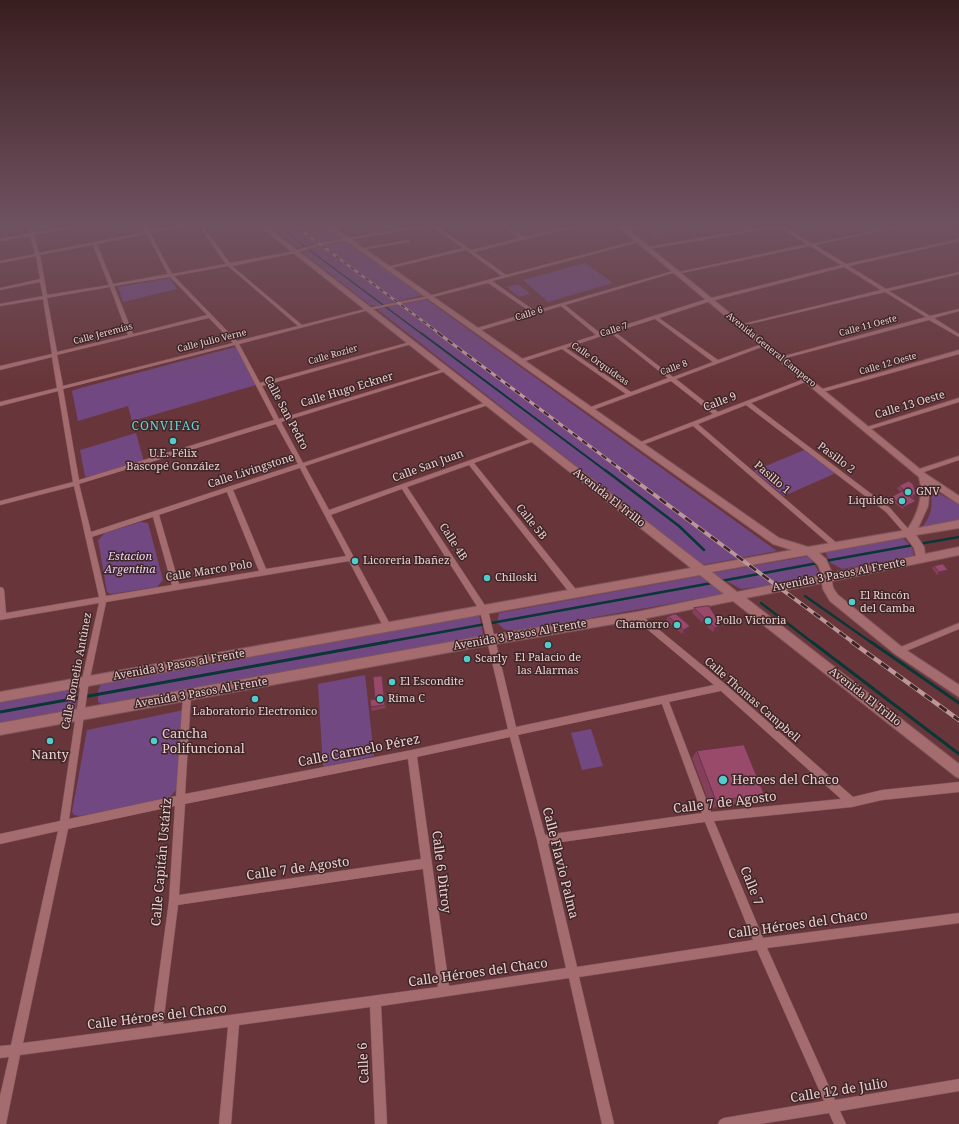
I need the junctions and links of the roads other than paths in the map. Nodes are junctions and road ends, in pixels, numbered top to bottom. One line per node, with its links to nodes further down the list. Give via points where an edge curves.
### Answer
1 (41, 276): 14 (street, Calle Romelio Antúnez)
2 (107, 276): 16 (street)
3 (163, 276): 16 (street)
4 (172, 276): 27 (street, Calle San Pedro)
5 (243, 276): 31 (street)
6 (328, 276): 24 (main road, Avenida El Trillo)
7 (401, 276): 20 (main road)
8 (504, 276): 15 (street, Calle Julio Verne)
9 (659, 276): 22 (street, Calle 6)
10 (680, 276): 21 (main road, Avenida General Campero)
11 (802, 276): 21 (street, Calle 7)
12 (861, 276): 18 (street)
13 (944, 276): 18 (street)
14 (42, 280): 17 (street); 19 (street, Calle Romelio Antúnez)
15 (489, 281): 20 (street, Calle Julio Verne); 26 (street)
16 (111, 286): 19 (street); 34 (street)
17 (0, 289)
18 (883, 290): 29 (street); 30 (street)
19 (45, 297): 23 (street); 42 (street, Calle Romelio Antúnez)
20 (429, 297): 24 (street, Calle Julio Verne); 32 (main road)
21 (709, 300): 28 (street, Calle 7); 30 (main road, Avenida General Campero)
22 (561, 304): 26 (street, Calle 6); 35 (street)
23 (0, 305)
24 (370, 309): 31 (street, Calle Julio Verne); 38 (main road, Avenida El Trillo)
25 (959, 310): 29 (street, Calle 11 Oeste)
26 (534, 312): 32 (street, Calle 6)
27 (210, 316): 34 (street, Calle Jeremías); 37 (street, Calle San Pedro)
28 (655, 317): 33 (street, Calle 7); 45 (street)
29 (930, 318): 36 (street); 43 (street, Calle 11 Oeste)
30 (741, 325): 39 (main road, Avenida General Campero)
31 (302, 326): 37 (street, Calle Julio Verne)
32 (476, 330): 44 (main road)
33 (611, 331): 35 (street, Calle 7); 48 (street)
34 (131, 335): 42 (street, Calle Jeremías)
35 (599, 335): 40 (street, Calle 7)
36 (959, 336)
37 (236, 343): 50 (street, Calle San Pedro); 51 (street, Calle Julio Verne)
38 (412, 343): 47 (main road, Avenida El Trillo); 50 (street, Calle Rozier)
39 (764, 345): 43 (main road, Avenida General Campero); 45 (street, Calle 8)
40 (562, 347): 44 (street, Calle 7); 53 (street, Calle Orquideas)
41 (959, 352): 52 (street, Calle 12 Oeste)
42 (55, 355): 46 (street, Calle Jeremías); 51 (street, Calle Romelio Antúnez)
43 (780, 358): 49 (main road, Avenida General Campero)
44 (520, 360): 58 (main road)
45 (717, 362): 48 (street, Calle 8)
46 (0, 368)
47 (446, 370): 55 (main road, Avenida El Trillo); 60 (street, Calle Hugo Eckner)
48 (671, 379): 53 (street, Calle 8); 59 (street)
49 (806, 380): 52 (main road, Avenida General Campero); 56 (street, Calle 9)
50 (260, 385): 60 (street, Calle San Pedro)
51 (61, 388): 57 (street, Calle Julio Verne); 69 (street, Calle Romelio Antúnez)
52 (821, 391): 62 (main road, Avenida General Campero)
53 (630, 394): 58 (street, Calle 8)
54 (959, 400): 62 (street, Calle 13 Oeste)
55 (489, 403): 63 (main road, Avenida El Trillo); 67 (street, Calle Livingstone)
56 (747, 403): 59 (street, Calle 9); 78 (street, Pasillo 2, via 888,510)
57 (0, 404)
58 (590, 409): 64 (main road)
59 (717, 414): 61 (street, Calle 9)
60 (279, 422): 67 (street, Calle San Pedro); 69 (street, Calle Hugo Eckner)
61 (694, 423): 64 (street, Calle 9); 79 (street, Pasillo 1)
62 (866, 429): 68 (main road, Avenida General Campero)
63 (535, 439): 66 (street, Calle San Juan); 82 (main road, Avenida El Trillo)
64 (640, 444): 81 (main road, via 776,541)
65 (959, 458): 68 (street)
66 (470, 462): 70 (street, Calle San Juan); 91 (street, Calle 5B)
67 (302, 465): 71 (street, Calle Livingstone); 74 (street, Calle San Pedro)
68 (921, 474): 72 (main road, Avenida General Campero); 78 (main road, via 926,484 924,508)
69 (76, 483): 73 (street, Calle Hugo Eckner); 77 (street, Calle Romelio Antúnez)
70 (403, 486): 74 (street, Calle San Juan); 94 (street, Calle 4B)
71 (229, 489): 75 (street, Calle Livingstone); 85 (street)
72 (959, 501)
73 (0, 503)
74 (328, 513): 83 (street, Calle San Pedro)
75 (156, 514): 77 (street, Calle Livingstone); 89 (street)
76 (959, 524): 78 (main road)
77 (88, 536): 93 (street, Calle Romelio Antúnez)
78 (914, 540): 79 (main road); 84 (main road)
79 (836, 547): 81 (main road)
80 (959, 552): 84 (main road, Avenida 3 Pasos Al Frente)
81 (813, 553): 86 (main road); 88 (main road)
82 (683, 556): 86 (main road, Avenida El Trillo); 87 (main road, via 684,563)
83 (351, 558): 85 (street, Calle Marco Polo); 98 (street, Calle San Pedro)
84 (921, 559): 88 (main road, Avenida 3 Pasos Al Frente)
85 (264, 573): 89 (street, Calle Marco Polo)
86 (704, 573): 87 (main road); 92 (main road, Avenida El Trillo)
87 (678, 574): 91 (main road)
88 (826, 574): 92 (main road, Avenida 3 Pasos Al Frente); 100 (main road, via 826,588 834,598)
89 (176, 587): 93 (street, Calle Marco Polo)
90 (0, 590): 96 (street)
91 (575, 594): 94 (main road)
92 (734, 596): 95 (main road, Avenida 3 Pasos Al Frente); 111 (main road, Avenida El Trillo)
93 (103, 600): 96 (street, Calle Marco Polo); 101 (street, Calle Romelio Antúnez)
94 (485, 613): 98 (main road); 99 (street, Calle Flavio Palma)
95 (637, 616): 99 (main road, Avenida 3 Pasos Al Frente); 102 (street, Calle Thomas Campbell)
96 (1, 617)
97 (959, 626): 100 (street)
98 (388, 628): 101 (main road, Avenida 3 Pasos al Frente)
99 (491, 635): 104 (main road, Avenida 3 Pasos Al Frente); 109 (street, Calle Flavio Palma)
100 (899, 651): 103 (main road)
101 (85, 685): 105 (main road, Avenida 3 Pasos al Frente); 107 (street, Calle Romelio Antúnez)
102 (722, 687): 106 (street, Calle Carmelo Pérez); 114 (street, Calle Thomas Campbell)
103 (959, 692)
104 (187, 695): 107 (main road, Avenida 3 Pasos Al Frente); 113 (street, Calle Capitán Ustáriz)
105 (0, 697)
106 (664, 699): 109 (street, Calle Carmelo Pérez); 115 (street, Calle 7)
107 (81, 710): 108 (main road); 116 (street, Calle Romelio Antúnez)
108 (0, 729)
109 (513, 732): 110 (street, Calle Carmelo Pérez); 118 (street, Calle Flavio Palma)
110 (412, 754): 113 (street, Calle Carmelo Pérez); 119 (street, Calle 6 Ditroy)
111 (959, 772)
112 (959, 787): 114 (street, Calle 7 de Agosto, via 882,795)
113 (180, 800): 116 (street, Calle Carmelo Pérez); 120 (street, Calle Capitán Ustáriz)
114 (852, 802): 115 (street, Calle 7 de Agosto)
115 (708, 817): 118 (street, Calle 7 de Agosto); 122 (street, Calle 7)
116 (64, 824): 117 (street, Calle Carmelo Pérez); 128 (street, Calle Romelio Antúnez)
117 (0, 839)
118 (542, 840): 123 (street, Calle Flavio Palma)
119 (427, 863): 120 (street, Calle 7 de Agosto); 124 (street, Calle 6 Ditroy)
120 (174, 901): 127 (street, Calle Capitán Ustáriz)
121 (959, 918): 122 (street, Calle Héroes del Chaco)
122 (760, 944): 123 (street, Calle Héroes del Chaco); 131 (street, Calle 7)
123 (573, 974): 124 (street, Calle Héroes del Chaco); 135 (street, Calle Flavio Palma)
124 (444, 992): 125 (street, Calle Héroes del Chaco)
125 (376, 1001): 126 (street, Calle Héroes del Chaco); 134 (street, Calle 6)
126 (234, 1021): 127 (street, Calle Héroes del Chaco); 133 (street)
127 (157, 1031): 128 (street, Calle Héroes del Chaco)
128 (17, 1049): 129 (street, Calle Héroes del Chaco); 132 (street, Calle Romelio Antúnez)
129 (0, 1052)
130 (959, 1085): 131 (street, Calle 12 de Julio)
131 (833, 1107): 136 (street, Calle 12 de Julio); 137 (street, Calle 7)
132 (0, 1124)
133 (225, 1124)
134 (381, 1124)
135 (608, 1124)
136 (724, 1124)
137 (840, 1124)

